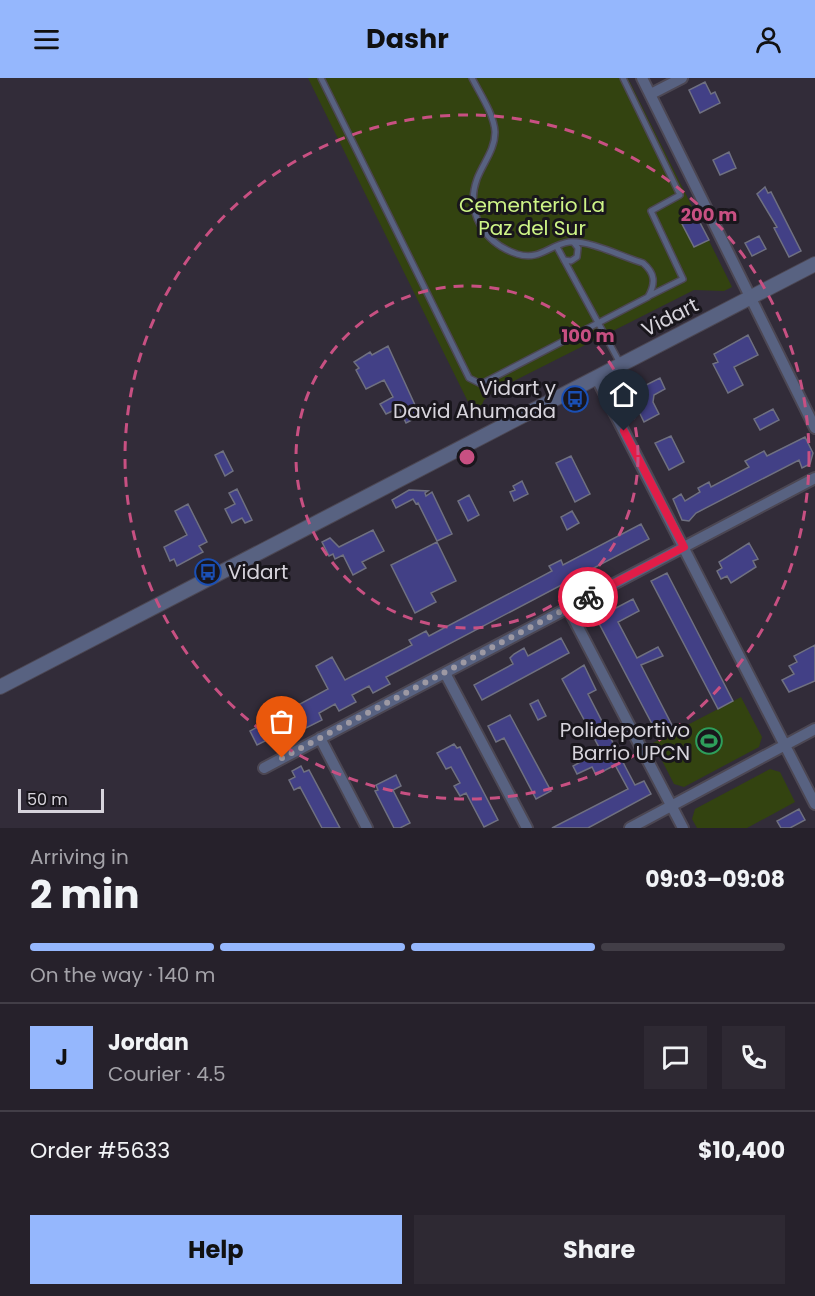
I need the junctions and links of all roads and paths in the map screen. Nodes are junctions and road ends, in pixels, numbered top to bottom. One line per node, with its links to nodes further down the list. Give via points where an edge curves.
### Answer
1 (321, 78): 13 (lane, via 473,382 481,384)
2 (472, 78): 8 (lane, via 495,130 492,150 473,194 475,217 499,245 519,254 540,254)
3 (623, 78): 11 (lane, via 680,195 651,211 683,279)
4 (642, 78): 6 (street)
5 (682, 78): 6 (street)
6 (651, 94): 12 (street)
7 (574, 243): 8 (lane); 9 (lane, via 577,257); 11 (lane, via 643,263 653,276)
8 (557, 247): 9 (lane)
9 (564, 260): 13 (lane)
10 (815, 264): 12 (street, Vidart)
11 (648, 297): 13 (lane)
12 (750, 298): 14 (street, Vidart); 16 (street)
13 (599, 323): 14 (lane)
14 (621, 364): 15 (street, Vidart)
15 (596, 377): 18 (street); 21 (street, Vidart)
16 (815, 428)
17 (815, 478): 18 (street)
18 (684, 547): 19 (street); 24 (street)
19 (568, 608): 20 (street); 27 (street)
20 (445, 673): 23 (street); 29 (street)
21 (0, 687)
22 (815, 729): 24 (street)
23 (320, 738): 25 (street); 28 (street)
24 (785, 745): 26 (street); 27 (street)
25 (264, 768)
26 (815, 804)
27 (672, 806): 30 (street); 31 (street)
28 (367, 828)
29 (527, 828)
30 (630, 828)
31 (683, 828)

